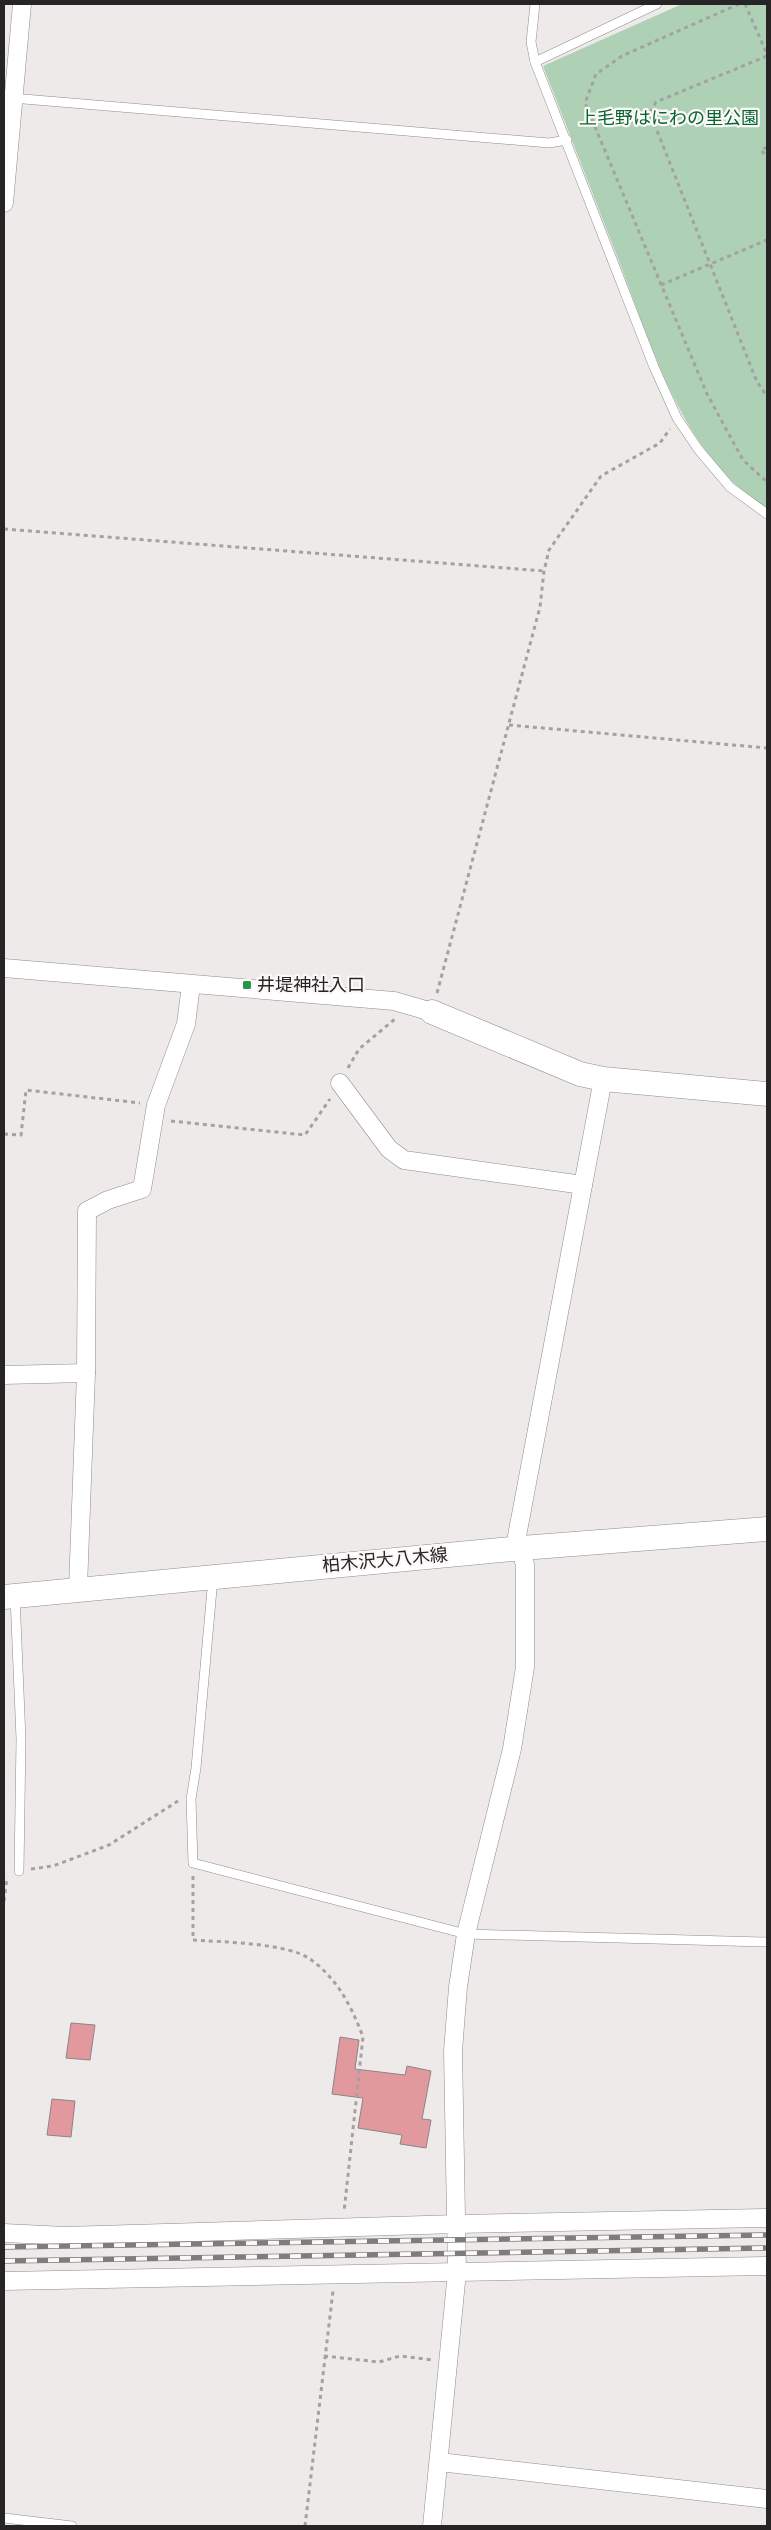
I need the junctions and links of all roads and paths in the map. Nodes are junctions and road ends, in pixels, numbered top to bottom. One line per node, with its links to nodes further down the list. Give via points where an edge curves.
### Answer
1 (22, 4): 8 (street)
2 (535, 4): 7 (lane, via 531,42)
3 (657, 4): 7 (lane)
4 (739, 4): 15 (path, via 622,56 596,74 585,102)
5 (745, 4): 6 (path)
6 (767, 55): 14 (path, via 656,102 650,113)
7 (535, 62): 9 (lane)
8 (12, 98): 9 (lane, via 549,143); 12 (street)
9 (567, 140): 17 (lane, via 654,367)
10 (767, 147): 11 (path, via 761,150)
11 (767, 157)
12 (4, 203)
13 (767, 240): 14 (path)
14 (710, 264): 15 (path); 16 (path, via 757,382)
15 (661, 285): 18 (path, via 706,394 743,460)
16 (767, 396)
17 (678, 418): 19 (lane, via 707,462 730,487); 21 (path, via 660,443 601,476 549,550)
18 (767, 482)
19 (767, 514)
20 (4, 529): 21 (path)
21 (544, 571): 22 (path, via 540,608)
22 (509, 725): 23 (path); 26 (path)
23 (767, 748)
24 (4, 968): 25 (street)
25 (192, 985): 26 (street, via 394,1001); 30 (street, via 186,1024)
26 (421, 1009): 27 (main road, via 560,1066); 28 (path, via 358,1049)
27 (603, 1079): 29 (main road); 32 (street)
28 (340, 1083): 30 (path, via 305,1135); 32 (street, via 389,1149 404,1160)
29 (767, 1094)
30 (154, 1112): 31 (path, via 26,1090 21,1135); 33 (street, via 142,1189 87,1211)
31 (4, 1134)
32 (583, 1185): 36 (street, via 522,1500 517,1536)
33 (86, 1374): 34 (street); 38 (street)
34 (4, 1375)
35 (767, 1529): 36 (main road, 柏木沢大八木線)
36 (522, 1548): 37 (main road, 柏木沢大八木線); 44 (street, via 525,1565 525,1667 512,1750)
37 (213, 1575): 38 (main road, 柏木沢大八木線); 40 (lane)
38 (78, 1588): 39 (main road, 柏木沢大八木線)
39 (9, 1596): 42 (lane, via 21,1738)
40 (191, 1800): 41 (lane); 42 (path, via 177,1801 109,1845 53,1866)
41 (193, 1863): 44 (lane); 48 (path, via 193,1940 280,1948 309,1958 339,1988 354,2012 363,2037)
42 (19, 1871): 43 (path, via 8,1871)
43 (4, 1901)
44 (466, 1934): 45 (lane); 47 (street, via 452,2051)
45 (767, 1942)
46 (767, 2218): 47 (street)
47 (457, 2224): 48 (street); 51 (street)
48 (342, 2229): 49 (street, via 65,2236)
49 (4, 2234)
50 (767, 2266): 51 (street)
51 (457, 2272): 52 (street); 55 (street)
52 (335, 2273): 53 (street); 54 (path)
53 (4, 2281)
54 (324, 2356): 55 (path, via 379,2362 400,2356); 60 (path)
55 (449, 2362): 56 (street)
56 (439, 2462): 57 (street); 61 (street)
57 (767, 2499)
58 (4, 2518): 59 (lane)
59 (72, 2526)
60 (305, 2526)
61 (432, 2526)

